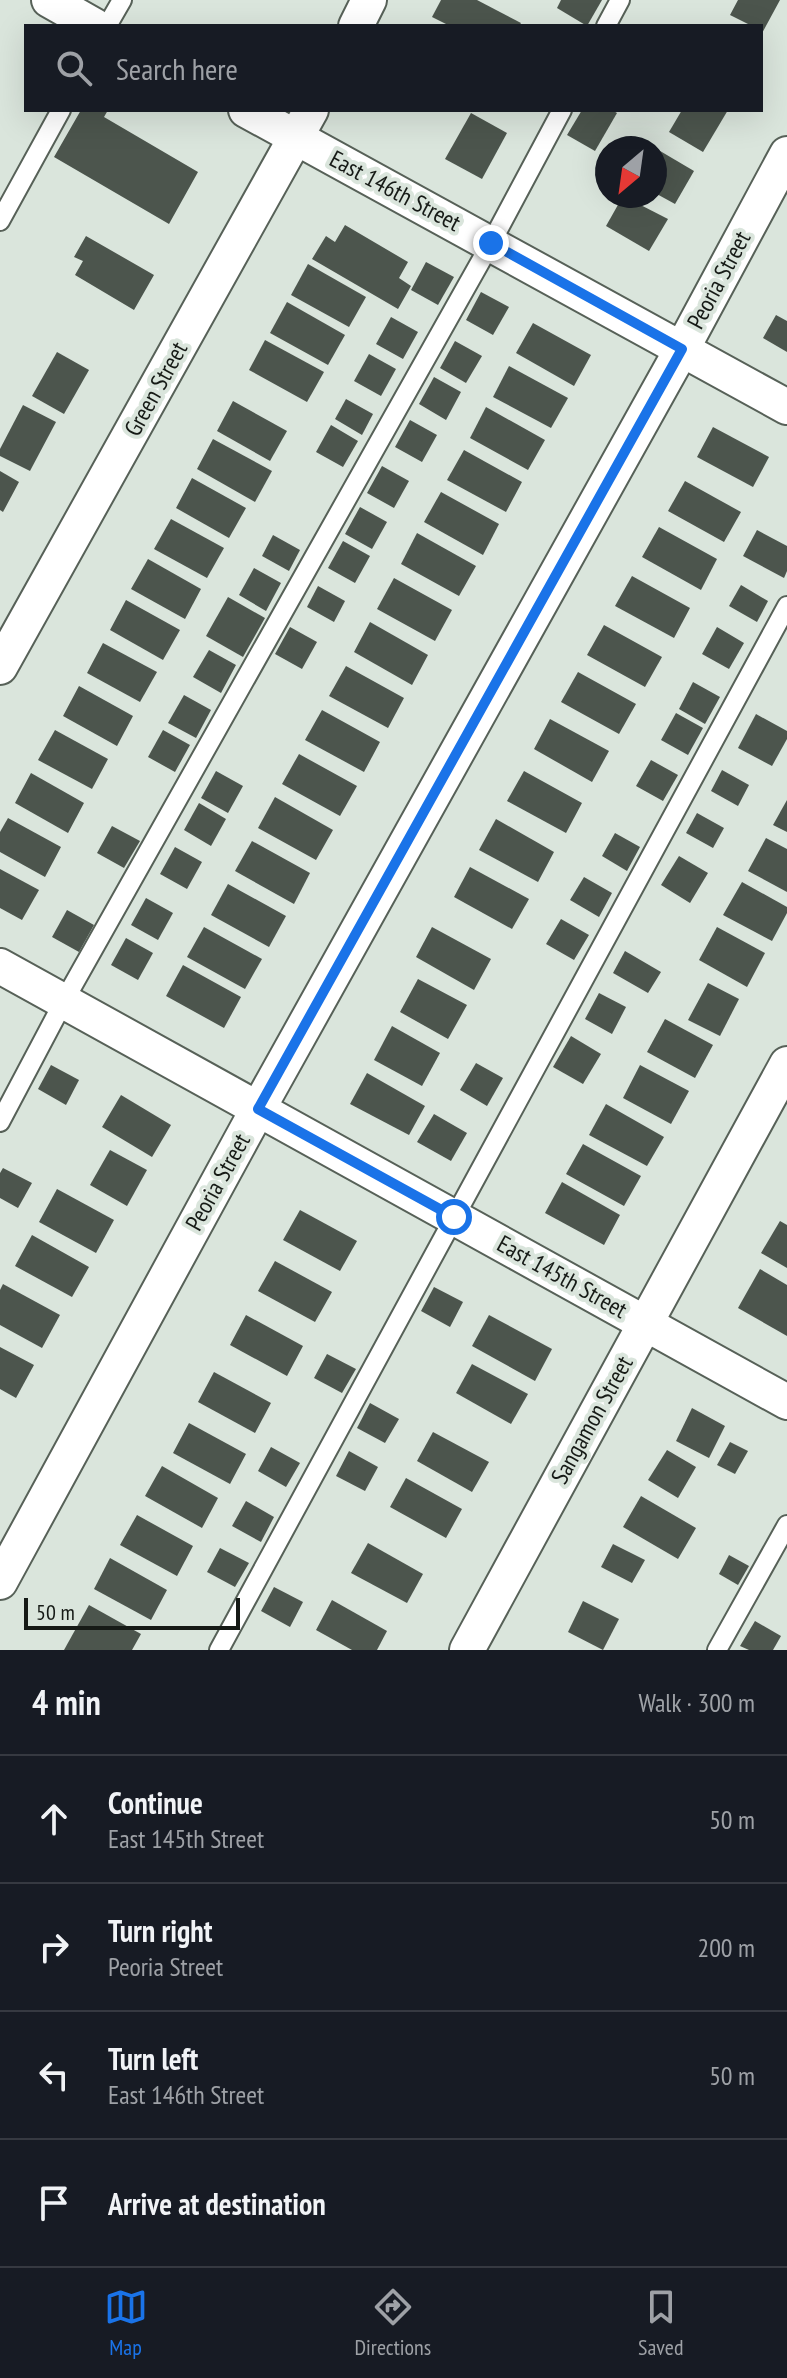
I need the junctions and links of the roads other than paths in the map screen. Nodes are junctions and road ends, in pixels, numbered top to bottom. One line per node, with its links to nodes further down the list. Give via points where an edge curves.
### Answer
1 (49, 0): 5 (street)
2 (122, 0): 6 (lane)
3 (369, 0): 7 (street)
4 (620, 0): 8 (lane)
5 (91, 24)
6 (108, 24)
7 (357, 24)
8 (607, 24)
9 (60, 112): 14 (lane)
10 (254, 112): 12 (street, East 146th Street)
11 (561, 112): 15 (lane)
12 (303, 124): 15 (street, East 146th Street); 19 (street, Green Street)
13 (787, 154): 16 (street, Peoria Street)
14 (0, 221)
15 (491, 243): 16 (street, East 146th Street); 21 (lane)
16 (682, 349): 17 (street, East 146th Street); 23 (street, Peoria Street)
17 (787, 407)
18 (787, 606): 25 (lane)
19 (0, 667)
20 (0, 966): 21 (street, East 145th Street)
21 (64, 1001): 23 (street, East 145th Street); 24 (lane)
22 (787, 1064): 26 (street, Sangamon Street)
23 (258, 1109): 25 (street, East 145th Street); 29 (street, Peoria Street)
24 (0, 1122)
25 (454, 1217): 26 (street, East 145th Street); 30 (lane)
26 (644, 1323): 27 (street, East 145th Street); 31 (street, Sangamon Street)
27 (787, 1402)
28 (787, 1525): 32 (lane)
29 (0, 1582)
30 (219, 1650)
31 (467, 1650)
32 (717, 1650)

